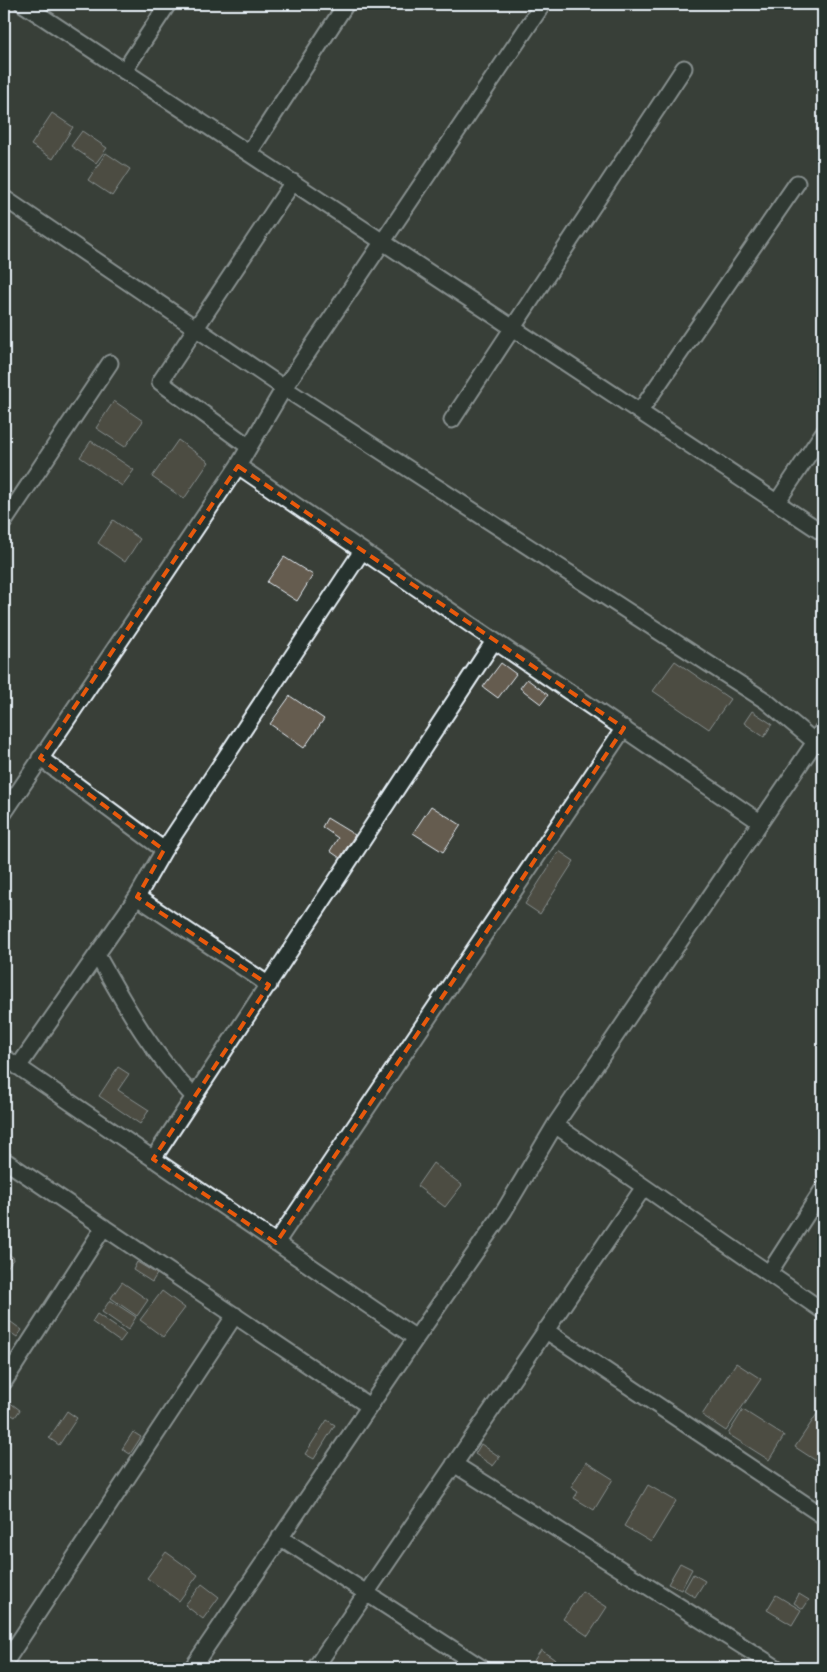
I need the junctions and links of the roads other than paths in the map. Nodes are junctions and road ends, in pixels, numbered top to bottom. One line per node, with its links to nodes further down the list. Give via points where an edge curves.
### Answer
1 (23, 4): 6 (street)
2 (168, 4): 6 (street)
3 (346, 4): 7 (street)
4 (543, 4): 11 (street)
5 (684, 68): 12 (street)
6 (124, 71): 7 (street)
7 (249, 153): 8 (street)
8 (293, 182): 11 (street); 13 (street)
9 (797, 184): 16 (street)
10 (4, 198): 13 (street)
11 (383, 242): 12 (street); 15 (street)
12 (513, 327): 16 (street); 17 (street)
13 (195, 328): 15 (street); 19 (street, via 160,382)
14 (110, 363): 22 (street)
15 (284, 388): 19 (street); 27 (street)
16 (640, 411): 21 (street)
17 (452, 420)
18 (823, 433): 21 (street)
19 (248, 446): 20 (street)
20 (238, 466): 24 (street); 28 (street)
21 (777, 502): 23 (street)
22 (4, 522)
23 (823, 533)
24 (362, 551): 25 (street); 31 (street)
25 (494, 641): 26 (street); 34 (street)
26 (624, 728): 30 (street); 44 (street)
27 (821, 739): 30 (street)
28 (40, 758): 29 (street); 31 (street)
29 (4, 812)
30 (760, 822): 38 (street)
31 (164, 850): 32 (street)
32 (137, 897): 33 (street); 34 (street)
33 (97, 955): 36 (street); 37 (street, via 142,1035)
34 (269, 985): 37 (street)
35 (4, 1058): 36 (street)
36 (18, 1067): 39 (street)
37 (194, 1096): 39 (street)
38 (555, 1125): 41 (street); 49 (street, via 504,1211)
39 (153, 1159): 44 (street)
40 (4, 1160): 43 (street)
41 (644, 1187): 45 (street); 48 (street)
42 (823, 1189): 45 (street)
43 (104, 1227): 47 (street); 50 (street)
44 (276, 1243): 49 (street)
45 (769, 1273): 46 (street)
46 (823, 1311)
47 (234, 1315): 51 (street); 56 (street)
48 (545, 1330): 52 (street); 53 (street)
49 (416, 1338): 51 (street)
50 (4, 1382)
51 (369, 1406): 54 (street)
52 (454, 1464): 55 (street); 60 (street)
53 (823, 1516)
54 (280, 1537): 55 (street); 57 (street)
55 (366, 1592): 58 (street); 59 (street)
56 (4, 1664)
57 (192, 1668)
58 (315, 1668)
59 (482, 1668)
60 (777, 1668)

